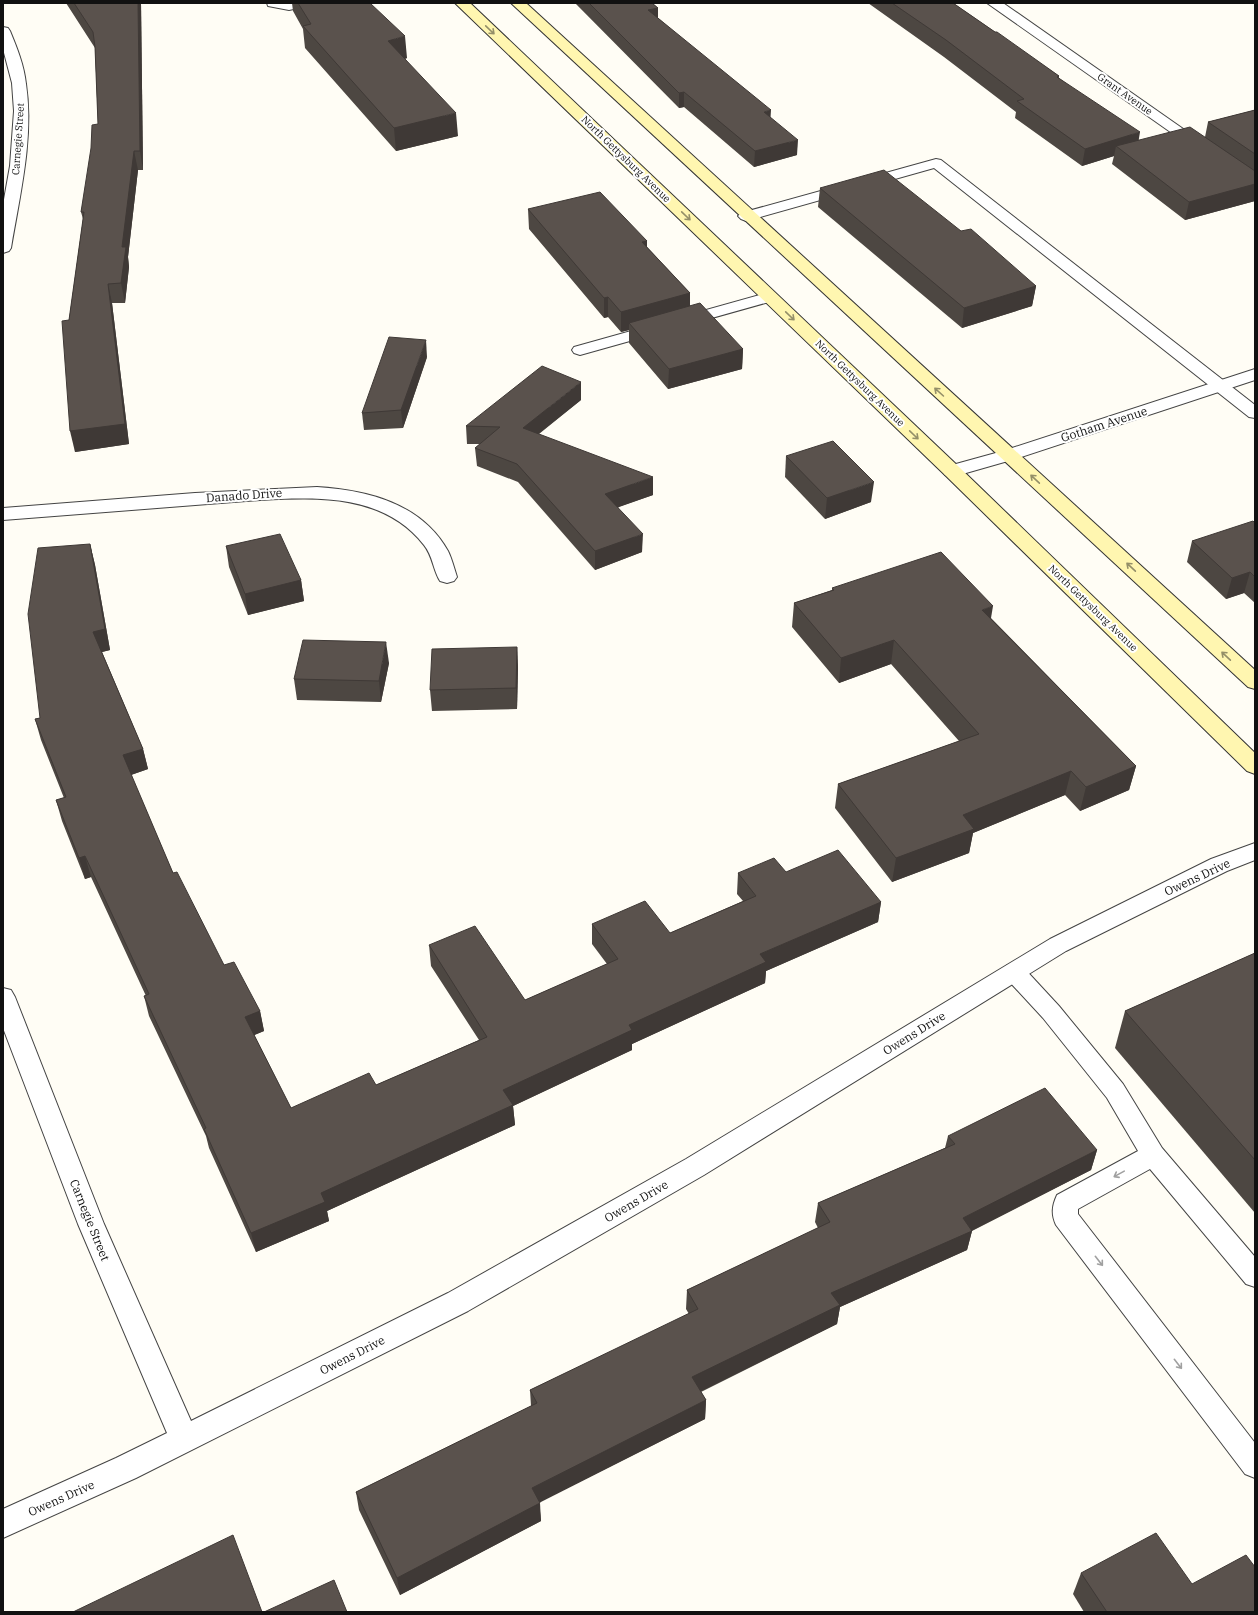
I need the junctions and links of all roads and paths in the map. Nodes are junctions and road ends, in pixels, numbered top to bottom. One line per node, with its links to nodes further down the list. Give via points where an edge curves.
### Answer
1 (273, 3): 2 (lane, via 289,6)
2 (303, 3)
3 (462, 3): 10 (main road, North Gettysburg Avenue, one-way to 10)
4 (518, 3): 8 (main road)
5 (994, 3): 7 (street, Grant Avenue)
6 (3, 32): 9 (street, Carnegie Street, via 18,74 21,109 18,163)
7 (1209, 152)
8 (746, 216): 13 (lane, via 936,163); 15 (main road, one-way to 8)
9 (3, 248)
10 (770, 297): 11 (lane); 16 (main road, North Gettysburg Avenue, one-way to 16)
11 (580, 350)
12 (1255, 374): 13 (street, Gotham Avenue)
13 (1220, 385): 14 (lane); 15 (street, Gotham Avenue)
14 (1255, 412)
15 (1009, 455): 16 (street, Gotham Avenue); 19 (main road, one-way to 15)
16 (952, 471): 20 (main road, North Gettysburg Avenue)
17 (3, 514): 18 (street, Danado Drive, via 289,492 332,495 373,501 399,513 422,529 438,550)
18 (447, 577)
19 (1255, 682)
20 (1255, 766)
21 (1255, 851): 22 (street, Owens Drive, via 1219,866 1065,942)
22 (1014, 972): 24 (lane, via 1051,1012 1115,1091); 26 (street, Owens Drive, via 695,1167 464,1298)
23 (3, 997): 26 (street, Carnegie Street, via 91,1224)
24 (1153, 1155): 25 (lane); 27 (lane, one-way to 27, via 1066,1203 1065,1217)
25 (1255, 1276)
26 (184, 1439): 28 (street, Owens Drive)
27 (1255, 1465)
28 (3, 1524)

